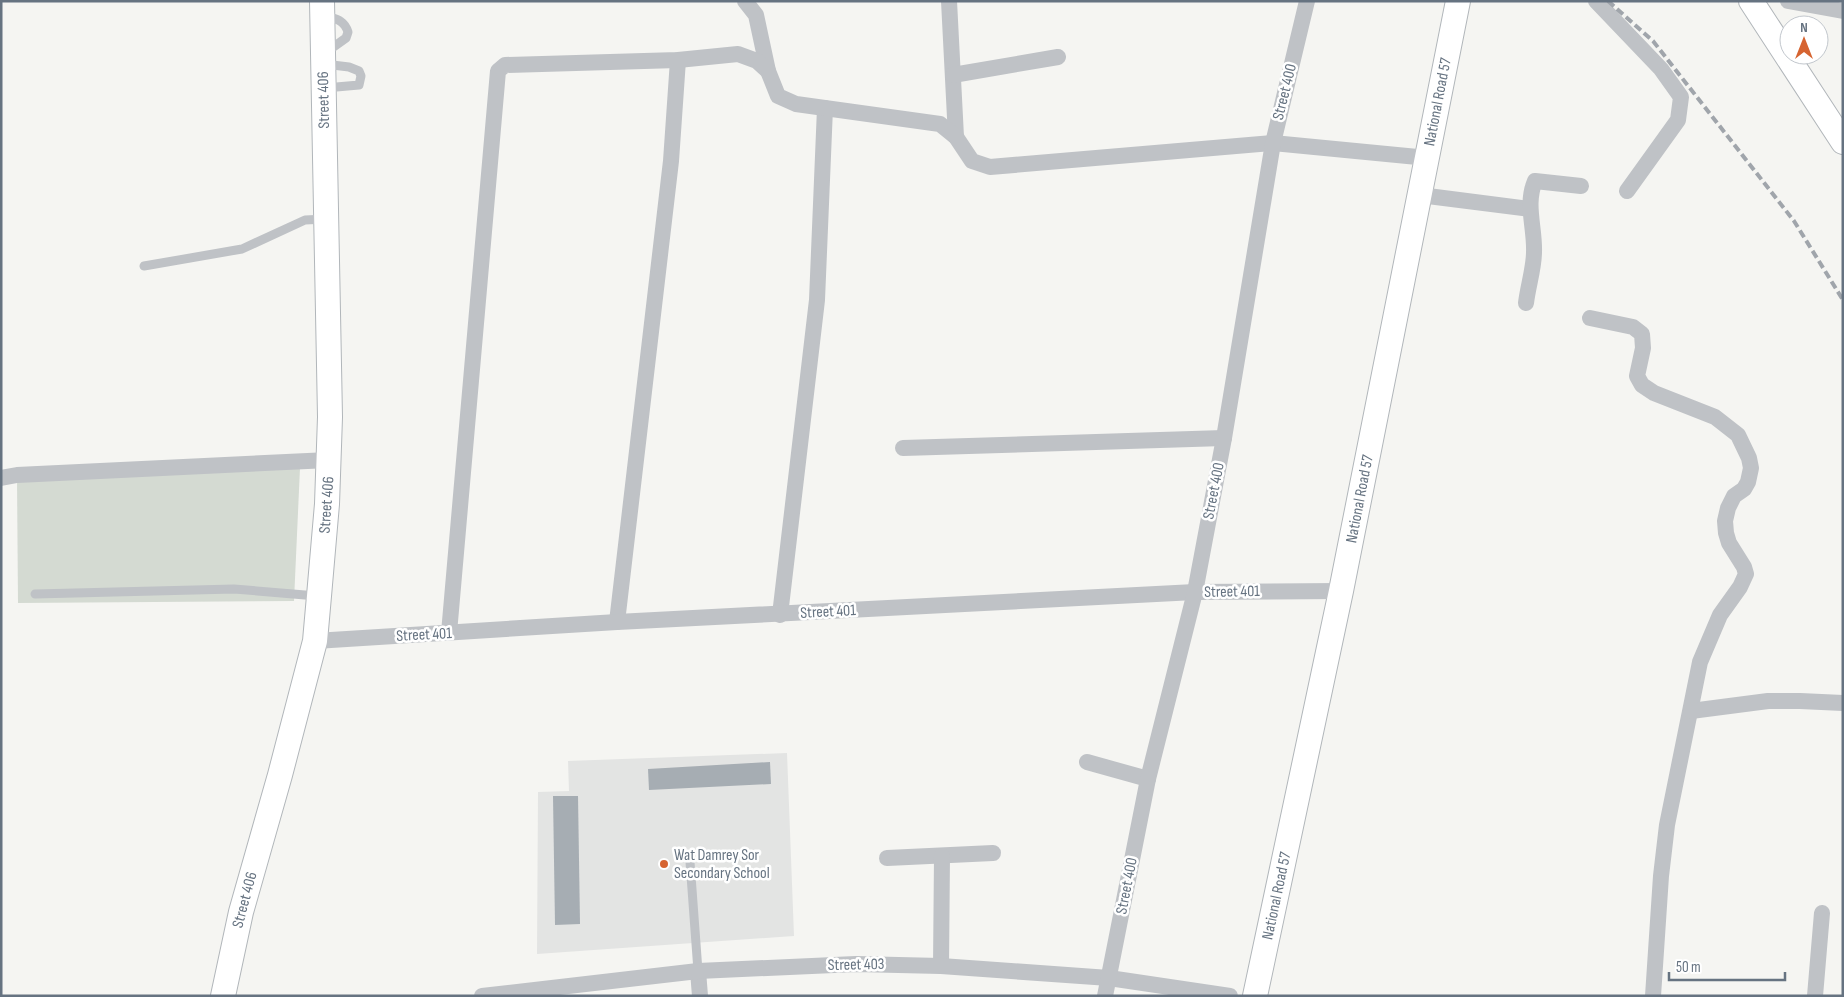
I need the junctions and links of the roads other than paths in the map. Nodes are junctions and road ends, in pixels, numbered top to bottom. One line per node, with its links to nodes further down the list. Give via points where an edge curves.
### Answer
1 (745, 1): 13 (street, via 756,15)
2 (949, 1): 14 (street)
3 (1307, 1): 19 (street, Street 400)
4 (1458, 1): 20 (street, National Road 57)
5 (1596, 1): 22 (street, via 1661,69 1681,98 1678,120)
6 (1788, 1): 9 (street)
7 (1752, 2): 18 (street)
8 (323, 8): 11 (street, Street 406)
9 (1843, 11)
10 (1058, 57): 14 (street)
11 (324, 59): 15 (street, Street 406); 15 (lane, via 359,71 361,76 359,85)
12 (678, 60): 13 (street, via 738,54 757,60); 38 (street, via 671,161); 39 (street, via 505,66 498,71)
13 (768, 71): 16 (street, via 778,96 796,104)
14 (953, 75): 17 (street)
15 (324, 88): 25 (street, Street 406)
16 (825, 108): 17 (street, via 940,124); 37 (street, via 817,300)
17 (956, 137): 19 (street, via 972,161 990,167)
18 (1843, 142)
19 (1273, 143): 20 (street); 29 (street, Street 400)
20 (1428, 158): 23 (street, National Road 57)
21 (1581, 186): 24 (street, via 1535,181)
22 (1627, 191)
23 (1420, 195): 24 (street); 33 (street, National Road 57)
24 (1530, 208): 27 (street, via 1534,252)
25 (326, 219): 26 (lane, via 306,220 242,249); 31 (street, Street 406)
26 (144, 266)
27 (1526, 303)
28 (1590, 318): 42 (street, via 1633,327 1642,334 1643,348 1637,376 1642,386 1715,417 1738,435 1749,458 1748,482 1734,496 1724,521 1729,543 1746,574 1709,638 1700,662)
29 (1224, 438): 30 (street); 34 (street, Street 400)
30 (904, 448)
31 (329, 460): 32 (street); 36 (street, Street 406)
32 (1, 478)
33 (1342, 591): 34 (street, Street 401); 58 (street, National Road 57)
34 (1195, 592): 37 (street, Street 401); 44 (street, Street 400)
35 (35, 594): 36 (lane, via 234,589)
36 (319, 596): 40 (street, Street 406)
37 (780, 615): 38 (street, Street 401)
38 (617, 622): 39 (street, Street 401)
39 (449, 633): 40 (street, Street 401)
40 (315, 641): 53 (street, Street 406, via 241,912)
41 (1843, 703): 42 (street, via 1768,701)
42 (1691, 711): 59 (street, via 1667,825)
43 (1087, 762): 44 (street)
44 (1148, 779): 52 (street, Street 400)
45 (993, 853): 46 (street)
46 (942, 856): 47 (street); 50 (street)
47 (887, 858)
48 (690, 862): 51 (lane)
49 (1822, 913): 60 (street)
50 (941, 966): 51 (street, Street 403, via 856,964); 52 (street, Street 403)
51 (698, 971): 54 (street, Street 403); 55 (street)
52 (1108, 978): 56 (street, Street 400); 57 (street, Street 403)
53 (223, 996)
54 (482, 996)
55 (700, 996)
56 (1105, 996)
57 (1230, 996)
58 (1255, 996)
59 (1653, 996)
60 (1815, 996)

